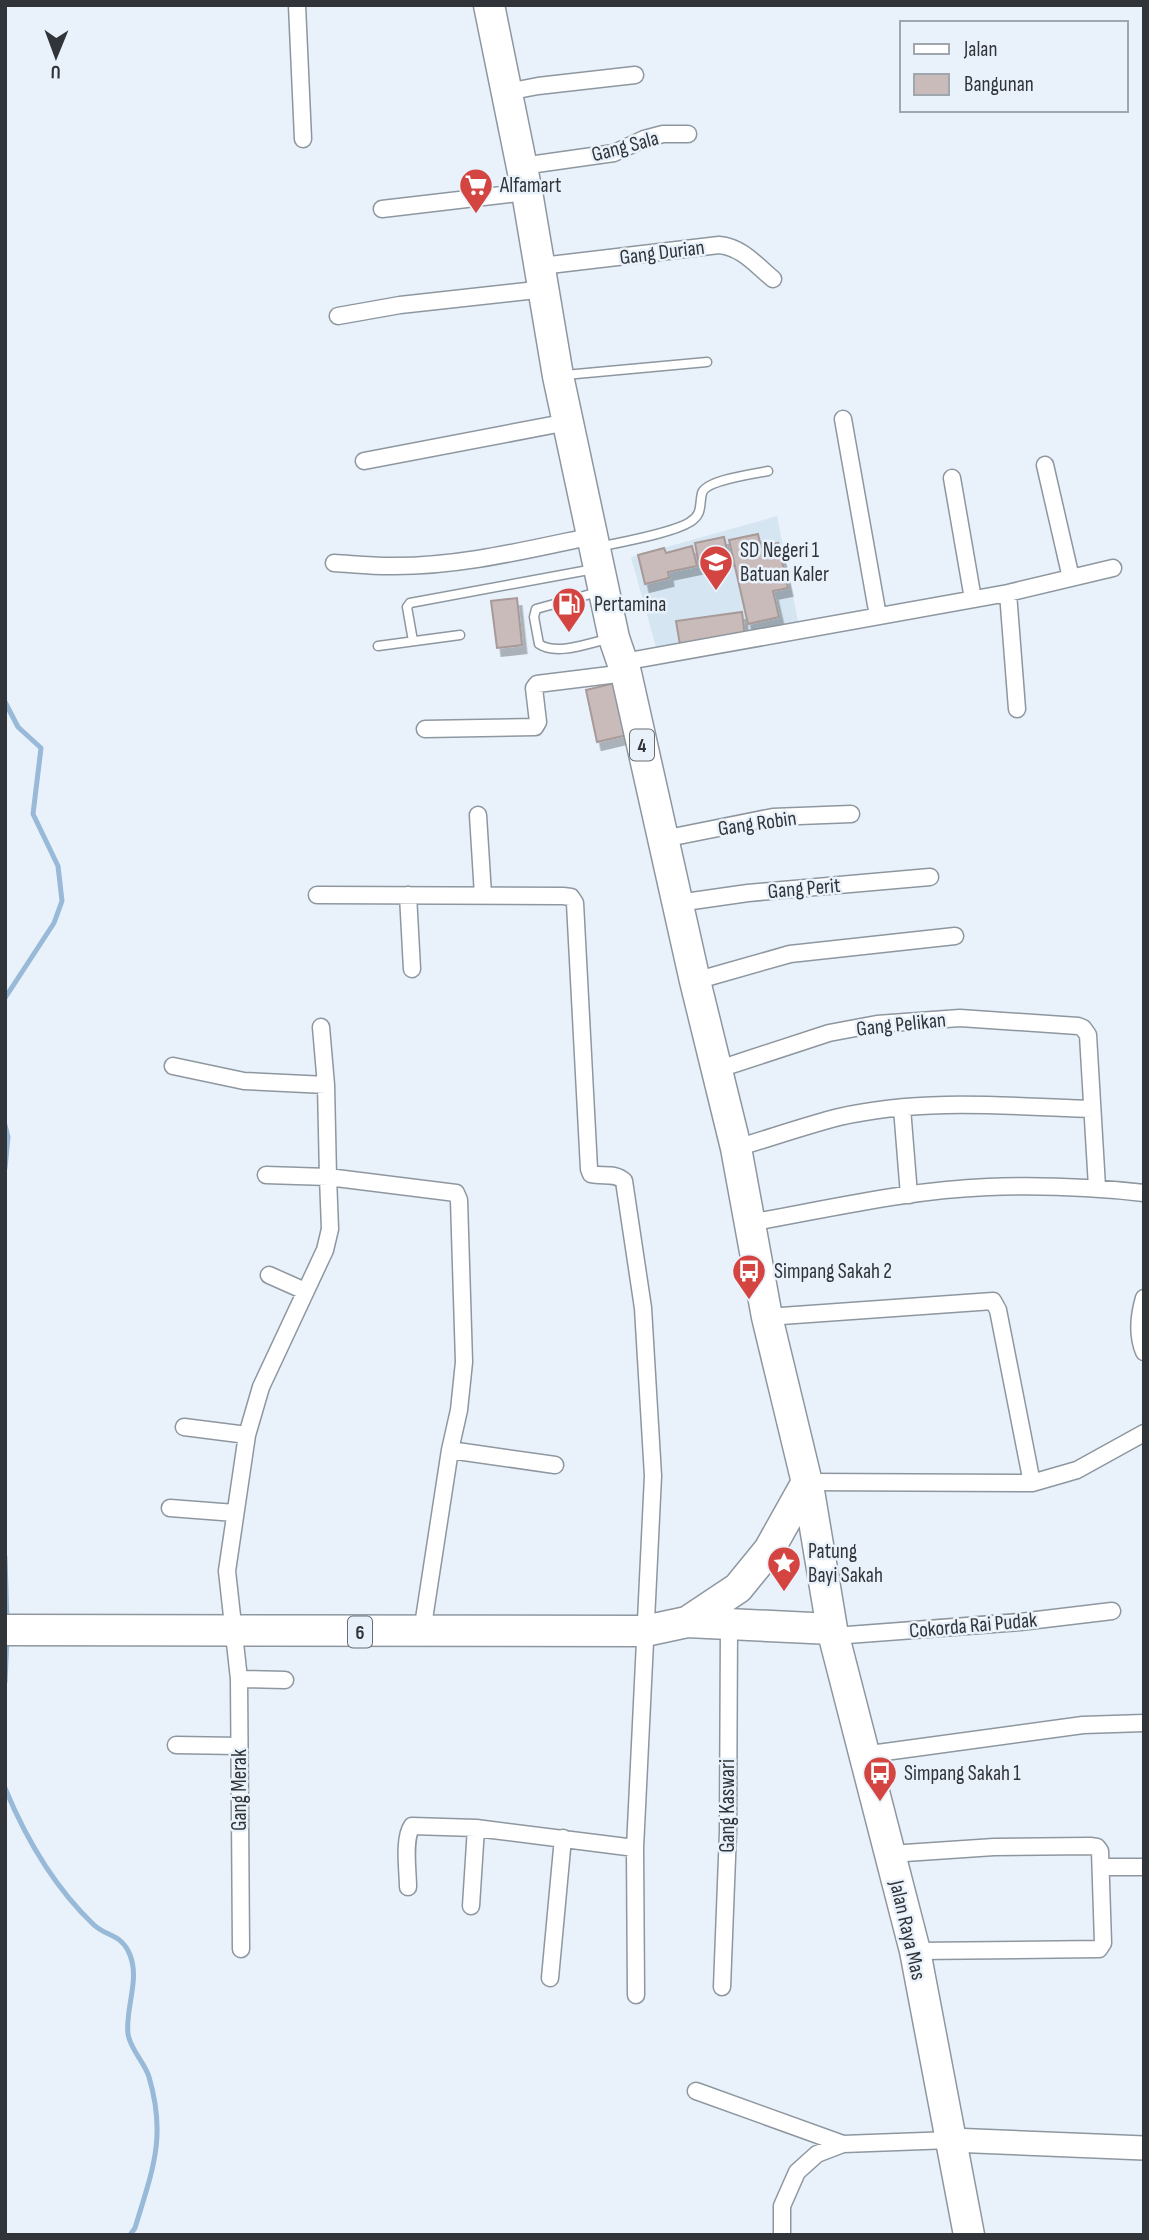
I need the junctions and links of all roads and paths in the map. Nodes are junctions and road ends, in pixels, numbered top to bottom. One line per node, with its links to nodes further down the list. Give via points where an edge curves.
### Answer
1 (297, 5): 6 (street)
2 (496, 6): 4 (highway, 4)
3 (635, 75): 4 (street)
4 (507, 92): 7 (highway, 4)
5 (688, 134): 7 (street, Gang Sala, via 644,139 614,153)
6 (303, 139)
7 (525, 179): 8 (street, Gang Sala); 9 (highway, 4)
8 (382, 209)
9 (543, 278): 10 (street, Gang Durian, via 719,245 743,253); 11 (street, Gang Durian); 13 (highway, 4)
10 (773, 279)
11 (338, 316)
12 (706, 362): 13 (lane)
13 (558, 376): 15 (highway, 4)
14 (843, 419): 26 (street)
15 (568, 422): 16 (street); 20 (highway, 4)
16 (364, 461)
17 (1045, 465): 23 (street)
18 (768, 471): 20 (lane, via 710,484 702,492 699,512 691,522)
19 (952, 478): 25 (street)
20 (598, 560): 21 (street, via 508,554 390,566); 28 (lane, via 411,603 407,607); 30 (highway, 4); 30 (lane, via 536,609 539,644 547,649)
21 (334, 563)
22 (1113, 568): 23 (street)
23 (1071, 578): 24 (street)
24 (1008, 593): 25 (street); 31 (street)
25 (973, 599): 26 (street)
26 (878, 616): 30 (street)
27 (460, 635): 28 (lane)
28 (413, 642): 29 (lane)
29 (378, 646)
30 (621, 658): 32 (street, via 537,684 535,727); 35 (highway, 4)
31 (1017, 709)
32 (425, 729)
33 (851, 814): 35 (street, Gang Robin, via 773,817)
34 (478, 815): 39 (street)
35 (663, 839): 40 (highway, 4)
36 (930, 877): 40 (street, Gang Perit, via 760,891)
37 (317, 895): 38 (street)
38 (408, 895): 39 (street); 42 (street)
39 (483, 895): 75 (street, via 563,896 575,903 589,1169 591,1174 617,1175 624,1181 643,1308 653,1476)
40 (678, 903): 43 (highway, 4)
41 (955, 936): 43 (street, via 790,954)
42 (412, 969)
43 (695, 981): 46 (highway, 4)
44 (321, 1027): 47 (street, Gang Merak)
45 (173, 1066): 47 (street, via 244,1082)
46 (716, 1070): 49 (street, Gang Pelikan, via 829,1033 877,1024 960,1018 1069,1024 1083,1028 1088,1035); 50 (highway, 4)
47 (326, 1085): 52 (street, Gang Merak)
48 (902, 1108): 49 (street); 50 (street, via 841,1117); 55 (street)
49 (1092, 1109): 53 (street)
50 (736, 1148): 56 (highway, 4)
51 (266, 1175): 52 (street)
52 (328, 1177): 58 (street, Gang Merak, via 330,1229 325,1251); 65 (street, via 458,1196 464,1362)
53 (1097, 1187): 54 (street); 55 (street, via 988,1187)
54 (1144, 1193)
55 (909, 1195): 56 (street)
56 (749, 1223): 60 (highway, 4)
57 (269, 1275): 58 (street)
58 (305, 1291): 64 (street, Gang Merak, via 261,1387)
59 (1142, 1303): 61 (street)
60 (767, 1317): 67 (highway, 4); 68 (street, via 993,1301)
61 (1144, 1352)
62 (184, 1427): 64 (street)
63 (1144, 1433): 68 (street, via 1077,1470)
64 (247, 1435): 70 (street, Gang Merak)
65 (450, 1450): 66 (street); 77 (street)
66 (555, 1465)
67 (807, 1482): 68 (street); 72 (highway, 6, via 769,1550 738,1588); 78 (highway, 4)
68 (1032, 1483)
69 (170, 1508): 70 (street)
70 (234, 1513): 76 (street, Gang Merak, via 227,1572)
71 (1112, 1611): 78 (street, Cokorda Rai Pudak, via 1020,1622)
72 (687, 1622): 73 (highway, 6); 75 (highway, 6)
73 (729, 1625): 78 (highway, 6); 96 (street, Gang Kaswari)
74 (18, 1631): 76 (highway, 6)
75 (645, 1631): 77 (highway, 6); 87 (street)
76 (234, 1632): 77 (highway, 6); 79 (street, Gang Merak)
77 (422, 1632)
78 (833, 1633): 84 (highway, Jalan Raya Mas)
79 (239, 1679): 80 (street); 83 (street, Gang Merak)
80 (285, 1680)
81 (1144, 1723): 84 (street, via 1083,1725)
82 (176, 1745): 83 (street)
83 (239, 1746): 93 (street, Gang Merak)
84 (863, 1755): 88 (highway, Jalan Raya Mas)
85 (476, 1828): 86 (street); 91 (street, via 412,1826 407,1846); 92 (street)
86 (564, 1838): 87 (street); 95 (street)
87 (635, 1848): 97 (street)
88 (890, 1854): 89 (street, via 1090,1846 1100,1851); 94 (highway, Jalan Raya Mas)
89 (1102, 1867): 90 (street); 94 (street, via 1103,1943 1099,1949)
90 (1144, 1867)
91 (408, 1887)
92 (471, 1906)
93 (241, 1950)
94 (915, 1951): 99 (highway, Jalan Raya Mas)
95 (550, 1978)
96 (722, 1987)
97 (636, 1995)
98 (696, 2091): 100 (street)
99 (951, 2140): 100 (street); 101 (street); 103 (highway, Jalan Raya Mas)
100 (843, 2144): 102 (street, via 817,2154 797,2172 782,2206)
101 (1144, 2148)
102 (782, 2235)
103 (969, 2235)

